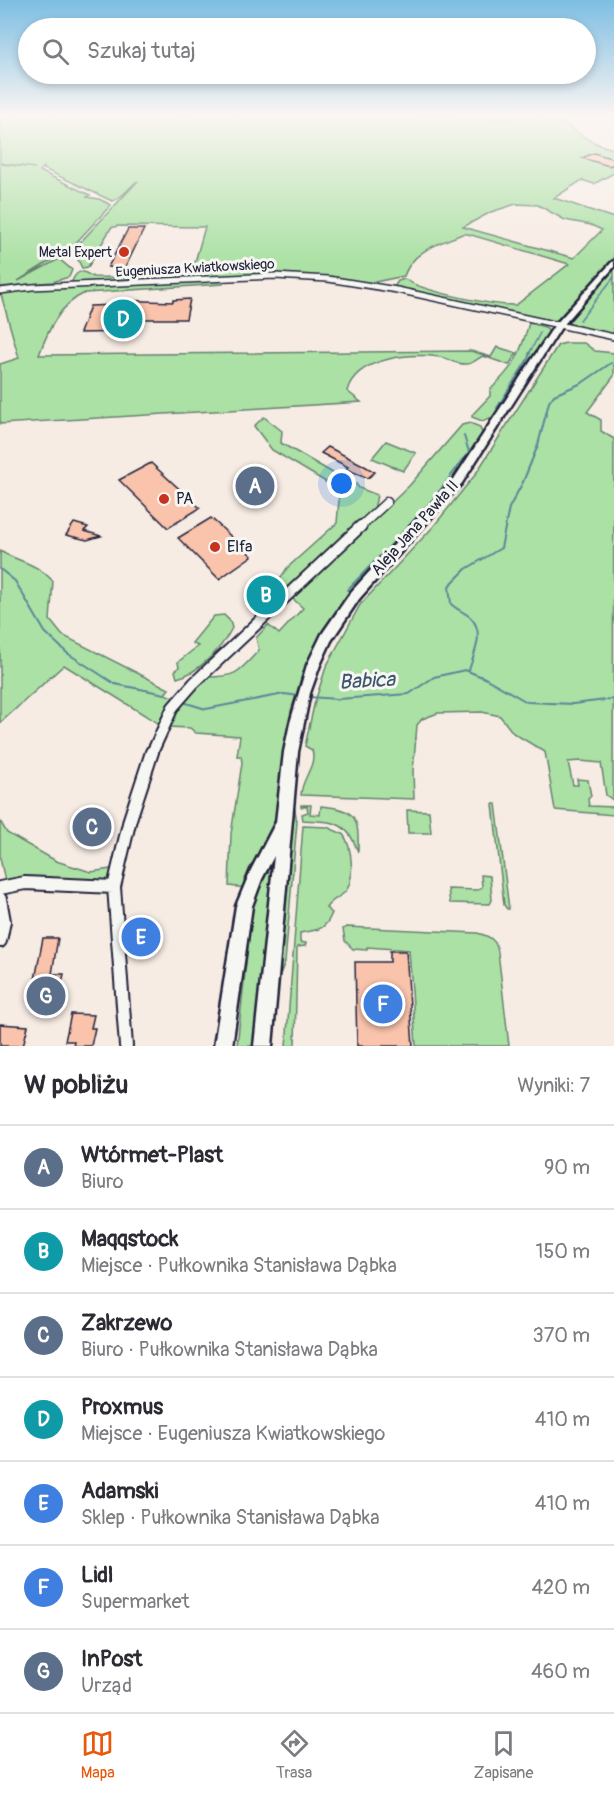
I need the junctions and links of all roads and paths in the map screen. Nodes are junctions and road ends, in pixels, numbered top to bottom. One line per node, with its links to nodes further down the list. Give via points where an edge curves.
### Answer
1 (614, 263): 3 (street, Aleja Jana Pawła II)
2 (0, 291): 3 (street, Eugeniusza Kwiatkowskiego, via 275,276 328,279)
3 (558, 326): 4 (street, Eugeniusza Kwiatkowskiego); 6 (street, Aleja Jana Pawła II, via 458,481 359,591 334,625 315,661 299,711)
4 (614, 338)
5 (387, 502): 7 (street, via 172,707 144,774)
6 (283, 822): 12 (street, Aleja Jana Pawła II, via 244,906); 13 (street, Aleja Jana Pawła II)
7 (114, 887): 8 (street, via 25,883); 11 (street)
8 (0, 888)
9 (0, 899): 10 (street)
10 (0, 941)
11 (126, 1046)
12 (223, 1046)
13 (263, 1046)

